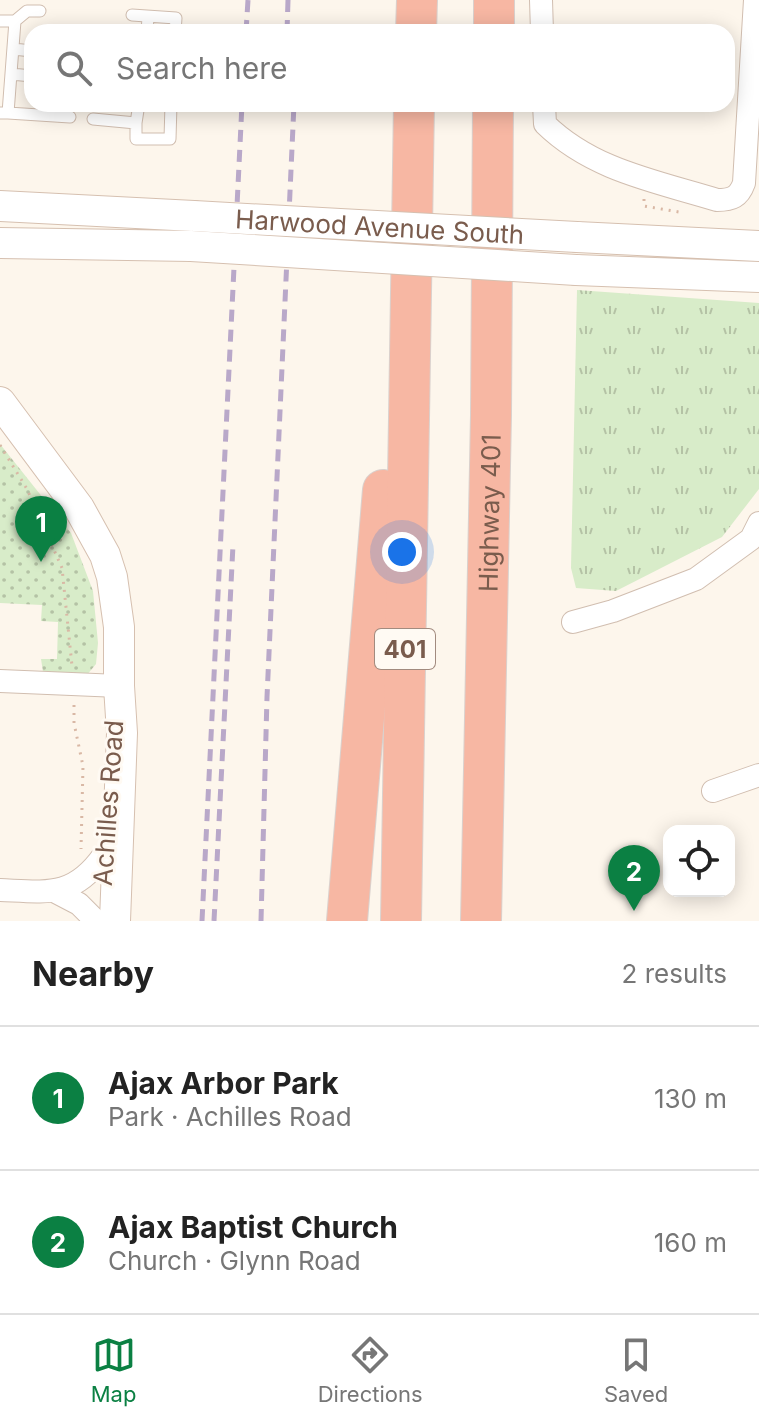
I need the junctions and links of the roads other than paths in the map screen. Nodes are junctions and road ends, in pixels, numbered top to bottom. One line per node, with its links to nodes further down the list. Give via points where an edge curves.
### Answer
1 (417, 0): 12 (highway)
2 (494, 0): 13 (highway)
3 (541, 0): 14 (street)
4 (755, 0): 23 (street, via 744,183 730,200 587,157 545,124)
5 (40, 11): 9 (lane, via 27,11)
6 (132, 15): 7 (lane)
7 (148, 17): 10 (lane); 11 (lane, via 176,18)
8 (0, 21): 9 (lane)
9 (15, 21): 15 (lane)
10 (148, 24)
11 (176, 24)
12 (416, 24)
13 (494, 24)
14 (542, 24)
15 (13, 49): 16 (lane); 17 (lane)
16 (24, 50)
17 (11, 74): 18 (lane); 24 (lane)
18 (24, 75)
19 (138, 112): 27 (lane)
20 (171, 112): 27 (lane, via 170,139 136,139)
21 (414, 112): 32 (highway, 401)
22 (493, 112): 47 (highway, Highway 401)
23 (544, 112)
24 (4, 113): 25 (lane)
25 (70, 117)
26 (93, 119): 27 (lane)
27 (136, 123)
28 (0, 206): 30 (main road, Harwood Avenue South, bridge)
29 (0, 243): 31 (main road, Harwood Avenue South, bridge, via 191,246)
30 (759, 246)
31 (759, 277)
32 (409, 377): 45 (highway, via 385,467); 46 (highway, 401)
33 (0, 402): 37 (main road, Achilles Road, via 79,508 105,555 117,601)
34 (756, 539): 35 (street, via 696,579)
35 (573, 622)
36 (0, 681): 37 (street)
37 (119, 686): 40 (main road, Achilles Road, via 107,758); 44 (main road, Achilles Road, via 122,759)
38 (759, 775): 39 (street)
39 (713, 791)
40 (103, 856): 42 (street, via 80,882); 43 (main road, Achilles Road)
41 (0, 890): 42 (street)
42 (56, 892): 43 (street)
43 (98, 921)
44 (115, 921)
45 (347, 921)
46 (401, 921)
47 (483, 921)

